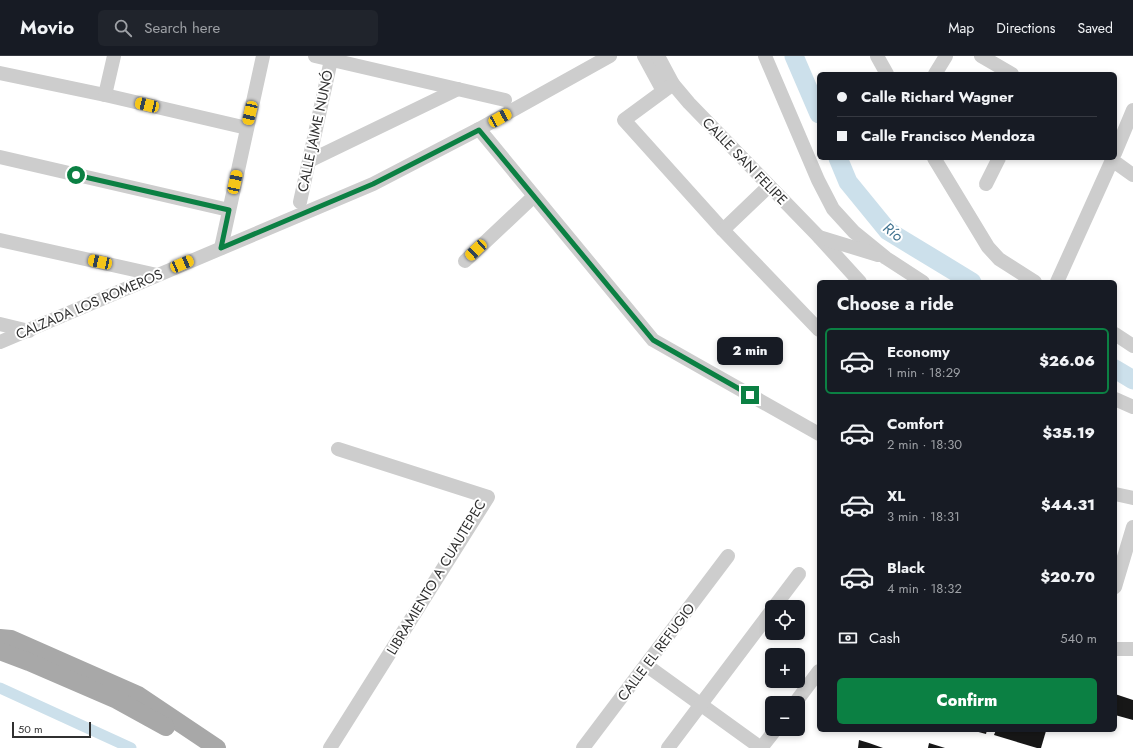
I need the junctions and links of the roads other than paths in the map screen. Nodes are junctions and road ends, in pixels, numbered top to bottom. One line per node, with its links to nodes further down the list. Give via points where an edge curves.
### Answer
1 (114, 56): 18 (street)
2 (263, 56): 21 (street)
3 (315, 56): 11 (street)
4 (610, 56): 22 (street, CALZADA LOS ROMEROS)
5 (644, 56): 16 (street)
6 (658, 56): 16 (street, CALLE SAN FELIPE)
7 (765, 56): 40 (street, via 832,209 854,232)
8 (877, 56): 12 (street)
9 (946, 56): 13 (street)
10 (981, 56): 14 (street)
11 (331, 60): 17 (street); 29 (street, CALLE JAIME NUNÓ)
12 (886, 72)
13 (936, 72)
14 (1009, 72)
15 (0, 73): 18 (street)
16 (668, 87): 32 (street, CALLE SAN FELIPE, via 688,103); 36 (street, via 624,120)
17 (458, 89): 19 (street); 29 (street)
18 (105, 95): 21 (street)
19 (505, 100)
20 (1133, 110): 23 (street)
21 (247, 128): 35 (street)
22 (479, 130): 33 (street); 39 (street, CALZADA LOS ROMEROS, via 373,184)
23 (1118, 135)
24 (0, 157): 35 (street)
25 (935, 160): 45 (street, via 988,247 999,259)
26 (998, 160): 31 (street)
27 (1112, 160): 46 (street)
28 (1116, 160): 30 (street)
29 (309, 161): 34 (street, CALLE JAIME NUNÓ)
30 (1133, 175)
31 (986, 184)
32 (769, 186): 36 (street); 37 (street, CALLE SAN FELIPE)
33 (533, 197): 41 (street); 55 (street, via 653,340)
34 (300, 202)
35 (229, 210): 39 (street)
36 (723, 230): 48 (street)
37 (819, 237): 40 (street); 43 (street, CALLE SAN FELIPE)
38 (0, 240): 42 (street)
39 (221, 248): 42 (street, CALZADA LOS ROMEROS)
40 (886, 258): 44 (street)
41 (465, 261)
42 (156, 274): 49 (street, CALZADA LOS ROMEROS)
43 (858, 280)
44 (920, 280)
45 (1032, 280)
46 (1058, 280)
47 (0, 324): 49 (street)
48 (817, 328)
49 (29, 331): 51 (street, CALZADA LOS ROMEROS)
50 (1117, 335): 52 (street)
51 (0, 342)
52 (1133, 346)
53 (1117, 400): 54 (street)
54 (1133, 407)
55 (817, 433)
56 (338, 450): 76 (street, LIBRAMIENTO A CUAUTEPEC, via 488,498)
57 (1117, 494): 58 (street)
58 (1133, 498)
59 (1133, 527): 62 (street)
60 (728, 556): 69 (street, CALLE EL REFUGIO)
61 (799, 574): 63 (street)
62 (1117, 580)
63 (779, 600)
64 (765, 619): 72 (street)
65 (0, 638): 75 (main road, via 11,640 138,695)
66 (1117, 649): 67 (street)
67 (1133, 649)
68 (0, 651): 74 (main road, via 117,700 163,725)
69 (646, 665): 72 (street); 77 (street, CALLE EL REFUGIO)
70 (817, 673): 71 (street)
71 (800, 696)
72 (700, 704): 78 (street); 79 (street)
73 (770, 736): 79 (street)
74 (197, 748)
75 (217, 748)
76 (330, 748)
77 (583, 748)
78 (668, 748)
79 (761, 748)

